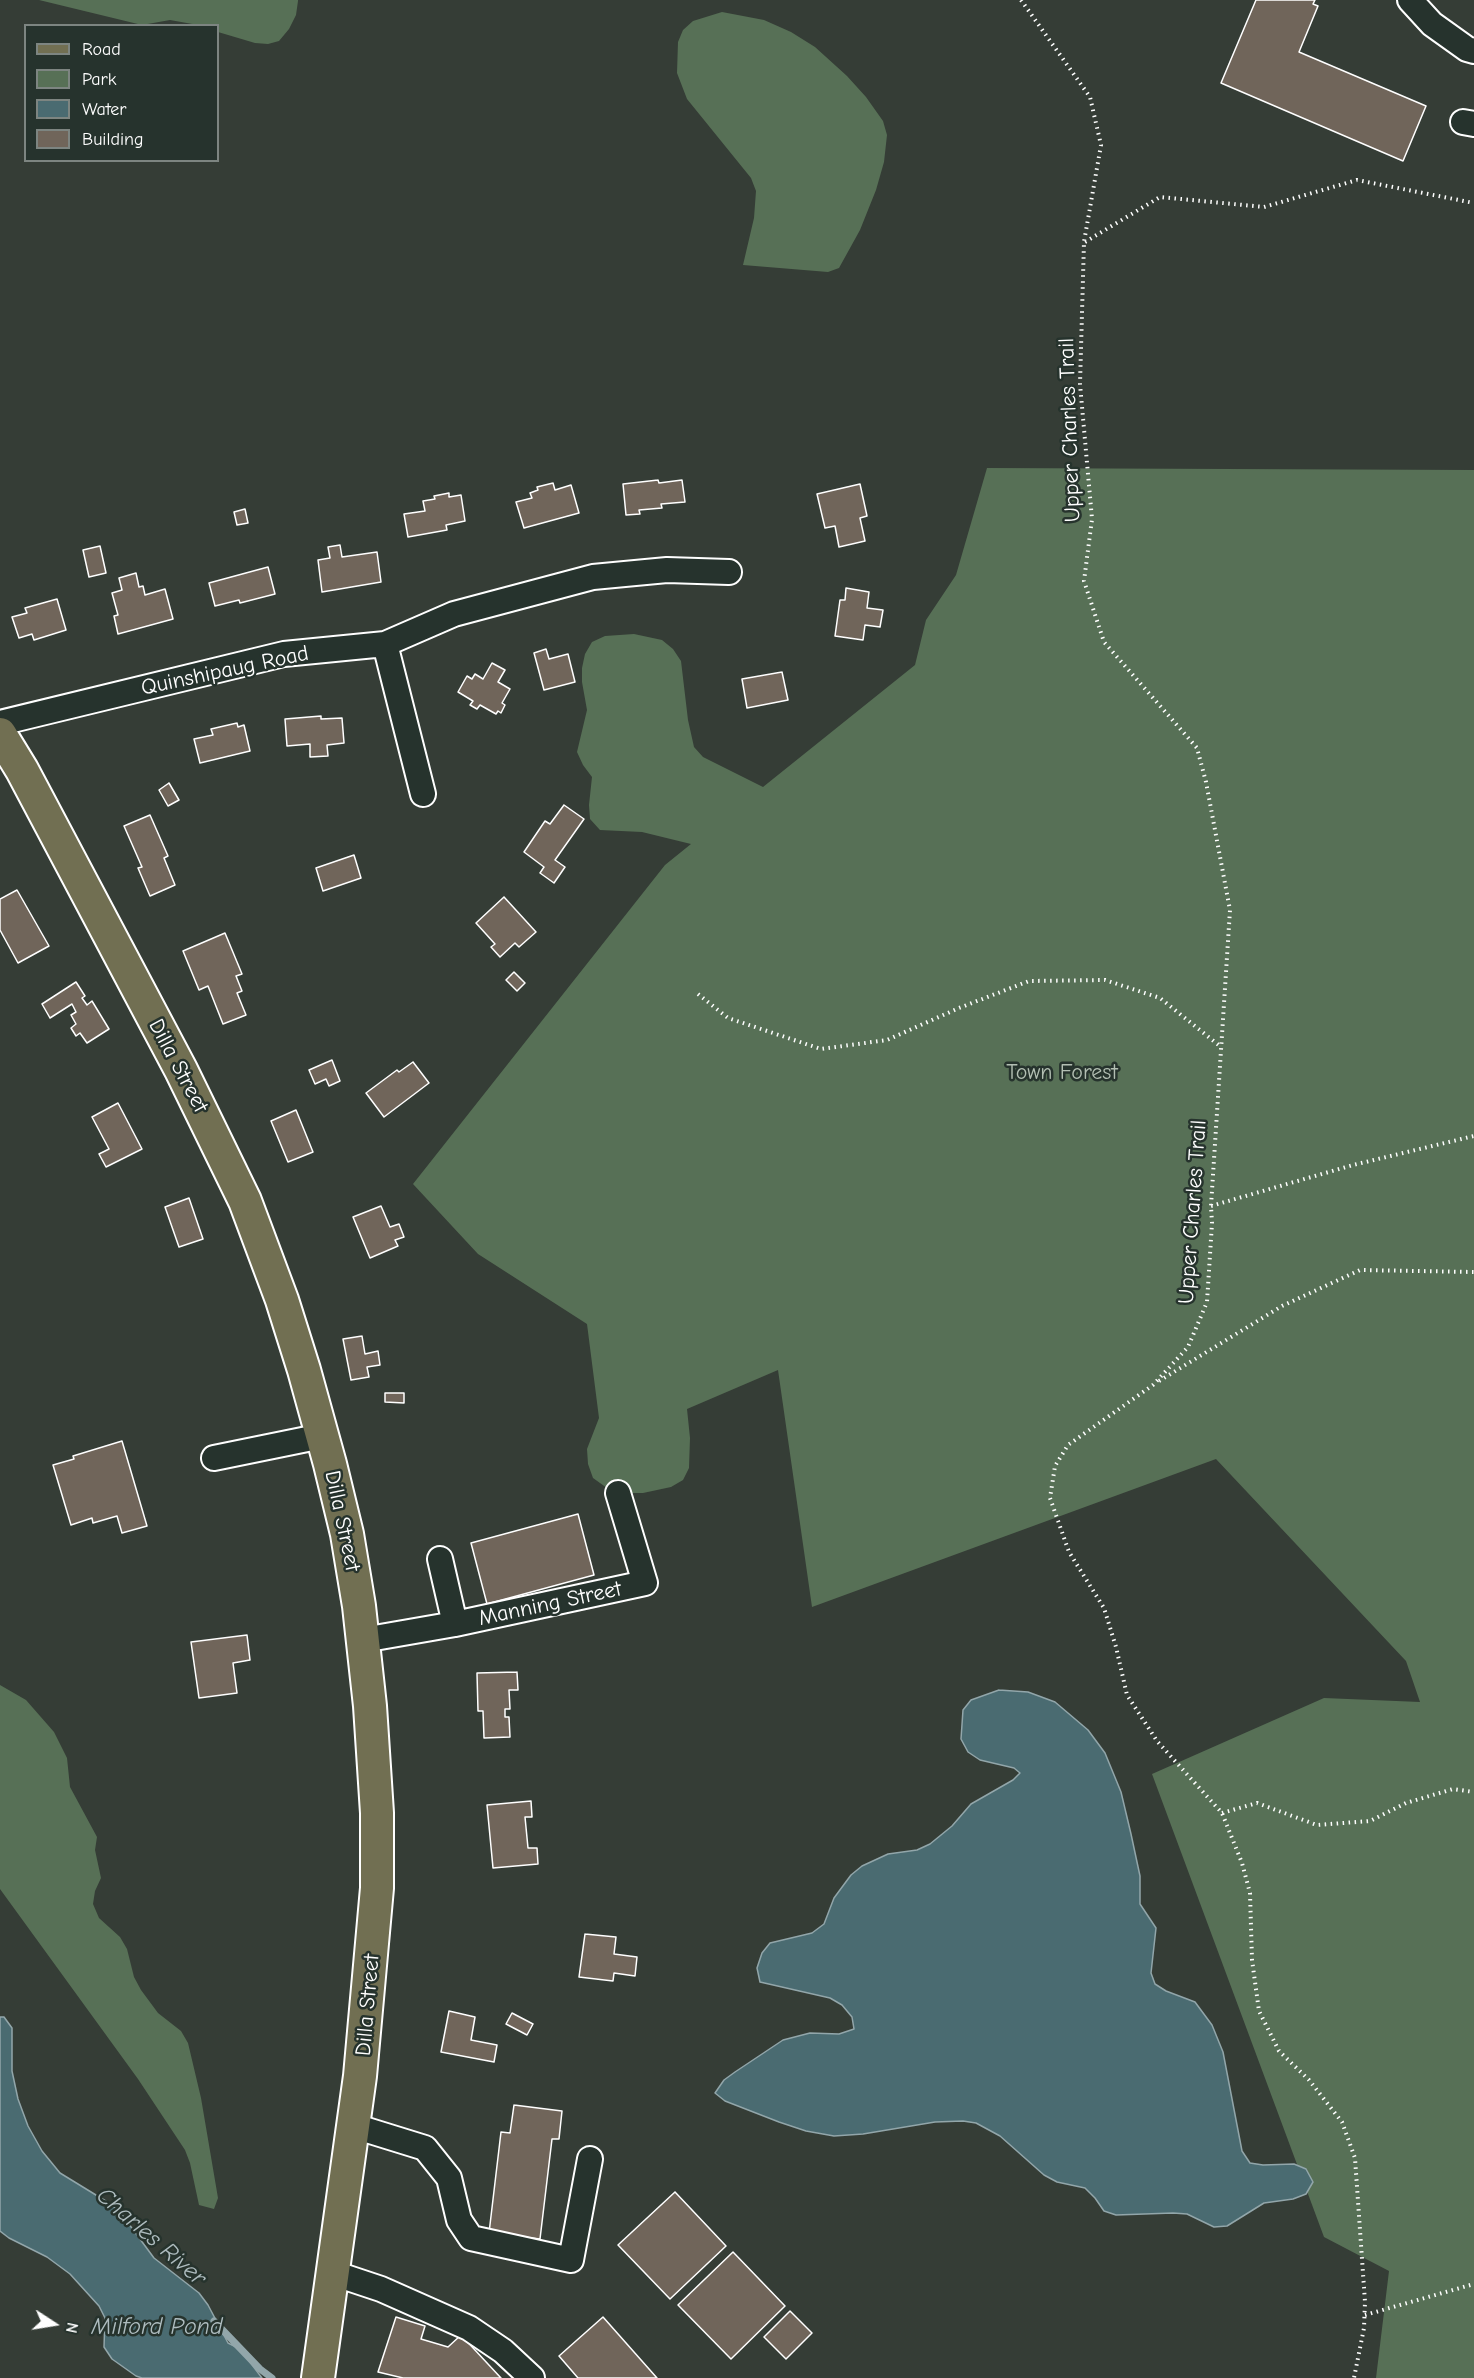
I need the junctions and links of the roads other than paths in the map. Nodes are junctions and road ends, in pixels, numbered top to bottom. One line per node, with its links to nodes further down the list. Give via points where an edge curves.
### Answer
1 (1410, 0): 2 (street, via 1432,24)
2 (1474, 51)
3 (729, 572): 4 (street, Quinshipaug Road, via 667,570 593,578 454,614)
4 (385, 644): 5 (street, Quinshipaug Road, via 284,654); 7 (street)
5 (0, 723)
6 (0, 734): 8 (main road, Dilla Street, via 181,1071 245,1201 282,1300)
7 (423, 794)
8 (322, 1436): 9 (street); 13 (main road, Dilla Street, via 346,1534)
9 (214, 1458)
10 (618, 1493): 12 (street, Manning Street, via 645,1583)
11 (440, 1559): 12 (street)
12 (455, 1624): 13 (street, Manning Street)
13 (363, 1640): 14 (main road, Dilla Street, via 375,1777 377,1888)
14 (354, 2126): 15 (street, via 425,2148 449,2178 459,2220 471,2238 571,2260); 16 (main road, Dilla Street)
15 (590, 2159)
16 (333, 2274): 17 (main road, Dilla Street); 18 (street, via 381,2289 469,2328 503,2351)
17 (318, 2378)
18 (532, 2378)

